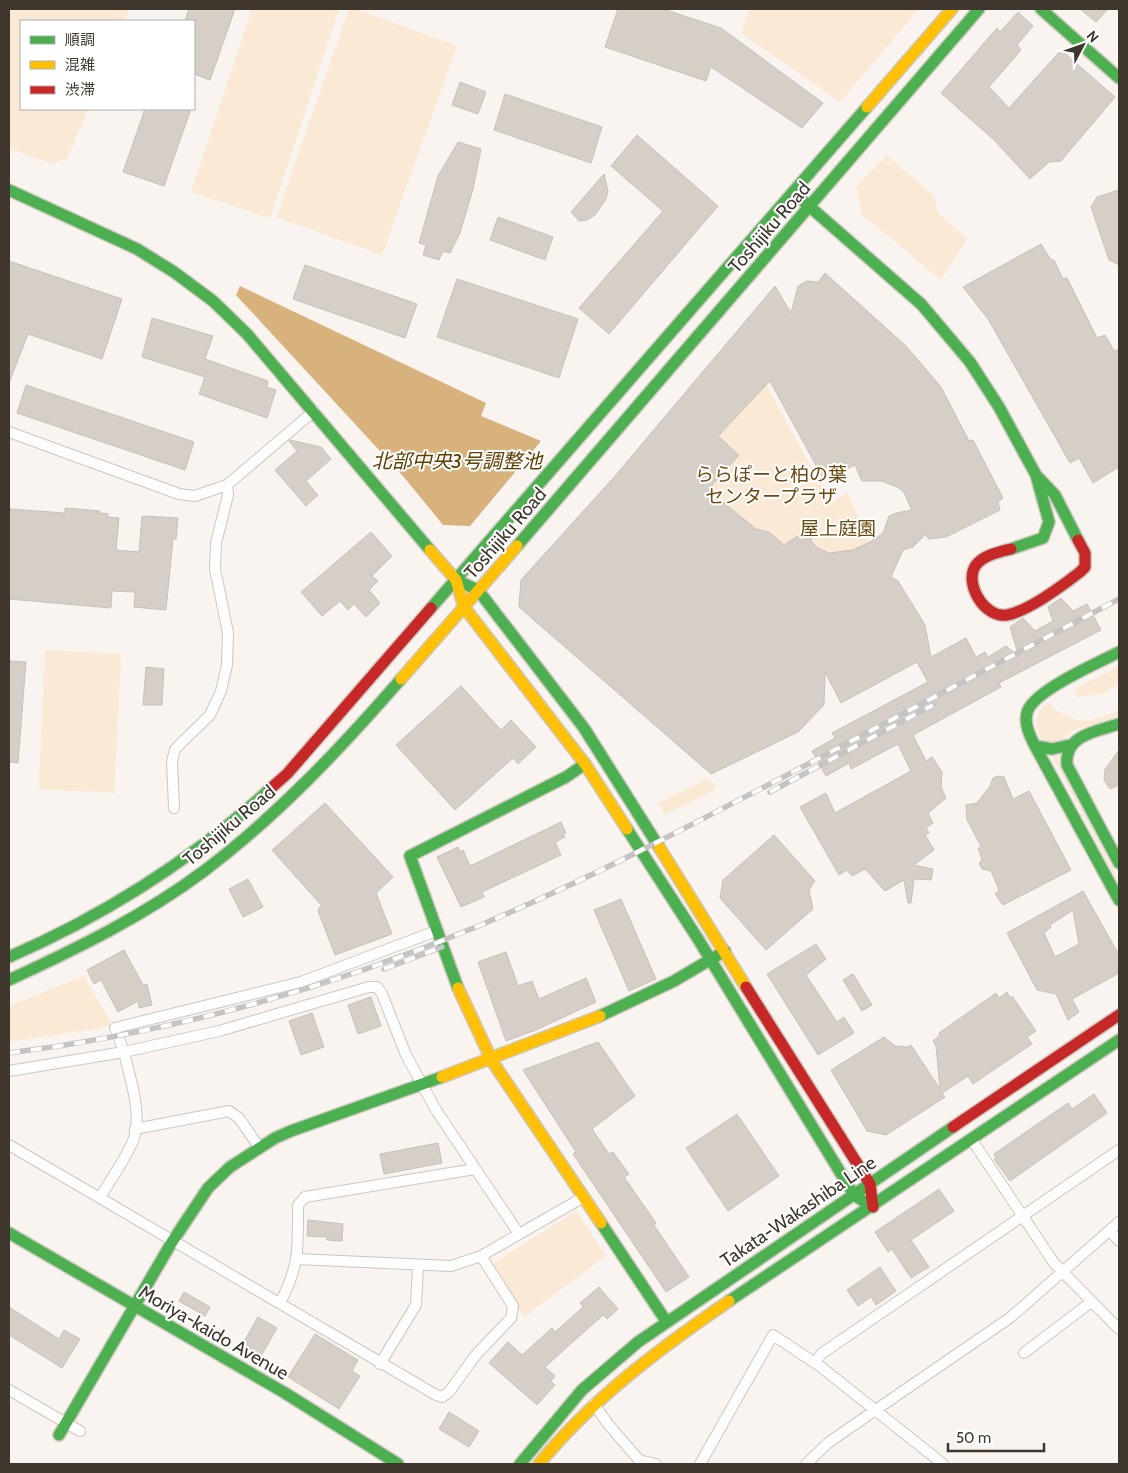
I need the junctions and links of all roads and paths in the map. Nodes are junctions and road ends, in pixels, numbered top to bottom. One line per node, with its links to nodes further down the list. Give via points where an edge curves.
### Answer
1 (952, 9): 6 (street, Toshijiku Road)
2 (979, 9): 7 (street, Toshijiku Road)
3 (1041, 9): 4 (street)
4 (1119, 78)
5 (9, 190): 8 (street, via 137,249 192,284 236,322)
6 (793, 192): 7 (street); 12 (street, Toshijiku Road)
7 (809, 207): 10 (street, via 921,304 950,337 984,382); 13 (street, Toshijiku Road)
8 (314, 411): 11 (street); 12 (street)
9 (9, 432): 11 (street, via 179,494 195,496)
10 (1036, 475): 10 (street, via 1055,495 1085,553 1085,567 1078,576 1007,615 999,615 980,601 972,575 992,554 1024,548 1043,538 1049,522)
11 (227, 485): 20 (street, via 228,495 216,543 215,569 228,633 227,665 222,691 210,715 175,749 172,762)
12 (456, 580): 13 (street); 14 (street); 25 (street, Toshijiku Road, via 300,760 251,808 188,857 124,900)
13 (478, 590): 14 (street, Toshijiku Road); 24 (street, via 584,728)
14 (464, 607): 19 (street); 27 (street, Toshijiku Road, via 355,732 282,806 241,842 204,871 134,917 88,943)
15 (1119, 652): 18 (street, via 1033,701 1024,717)
16 (1119, 724): 17 (street, via 1082,736)
17 (1070, 745): 18 (street, via 1052,749); 21 (street, via 1065,755 1067,765)
18 (1035, 746): 22 (street)
19 (585, 764): 23 (street, via 566,777 410,856); 26 (street)
20 (174, 808)
21 (1119, 863)
22 (1119, 900)
23 (436, 931): 30 (street, via 301,982 115,1028); 31 (street)
24 (725, 952): 26 (street); 40 (street)
25 (9, 957)
26 (710, 961): 31 (street, via 623,1008); 41 (street)
27 (9, 980)
28 (1119, 1016): 40 (street, Takata-Wakashiba Line)
29 (1119, 1040): 35 (street, Takata-Wakashiba Line)
30 (124, 1052): 32 (street); 33 (street, via 220,1031 377,987); 34 (street, via 135,1102)
31 (492, 1061): 33 (street); 43 (street)
32 (9, 1071)
33 (422, 1084): 37 (street, via 291,1131); 39 (street)
34 (135, 1129): 37 (street, via 229,1111 239,1118); 42 (street, via 133,1140)
35 (972, 1140): 44 (street, Takata-Wakashiba Line); 45 (street)
36 (9, 1145): 42 (street)
37 (259, 1147): 51 (street, via 230,1167 208,1188)
38 (1119, 1150): 45 (street)
39 (475, 1169): 49 (street); 53 (street, via 305,1197 298,1206)
40 (870, 1184): 41 (street, Takata-Wakashiba Line); 44 (street)
41 (854, 1195): 44 (street); 59 (street, Takata-Wakashiba Line)
42 (100, 1198): 51 (street)
43 (582, 1198): 49 (street); 59 (street)
44 (873, 1207): 65 (street, Takata-Wakashiba Line, via 676,1338 622,1378)
45 (1023, 1216): 55 (street); 62 (street, via 821,1354)
46 (1119, 1222): 47 (street)
47 (1110, 1231): 50 (street); 55 (street)
48 (9, 1233): 58 (street, Moriya-kaido Avenue)
49 (519, 1234): 52 (street)
50 (1119, 1241)
51 (172, 1242): 57 (street); 58 (street)
52 (481, 1256): 54 (street, via 451,1266); 63 (street, via 513,1306 511,1318 475,1356 449,1392 442,1397 436,1395)
53 (298, 1259): 54 (street); 57 (street)
54 (418, 1266): 63 (street, via 416,1305)
55 (1062, 1273): 56 (street); 66 (street, via 1003,1322)
56 (1091, 1302): 60 (street); 61 (street)
57 (280, 1303): 63 (street)
58 (135, 1306): 67 (street); 70 (street, Moriya-kaido Avenue)
59 (666, 1321): 71 (street, Takata-Wakashiba Line, via 582,1390)
60 (1119, 1329)
61 (1024, 1353)
62 (815, 1363): 66 (street); 74 (street, via 773,1335)
63 (380, 1364)
64 (9, 1390): 67 (street)
65 (594, 1404): 72 (street, Takata-Wakashiba Line); 73 (street, via 640,1460)
66 (875, 1411): 75 (street, via 828,1443); 76 (street)
67 (66, 1423): 68 (street); 69 (street)
68 (80, 1431)
69 (59, 1435)
70 (398, 1464)
71 (520, 1464)
72 (539, 1464)
73 (656, 1464)
74 (700, 1464)
75 (806, 1464)
76 (943, 1464)

